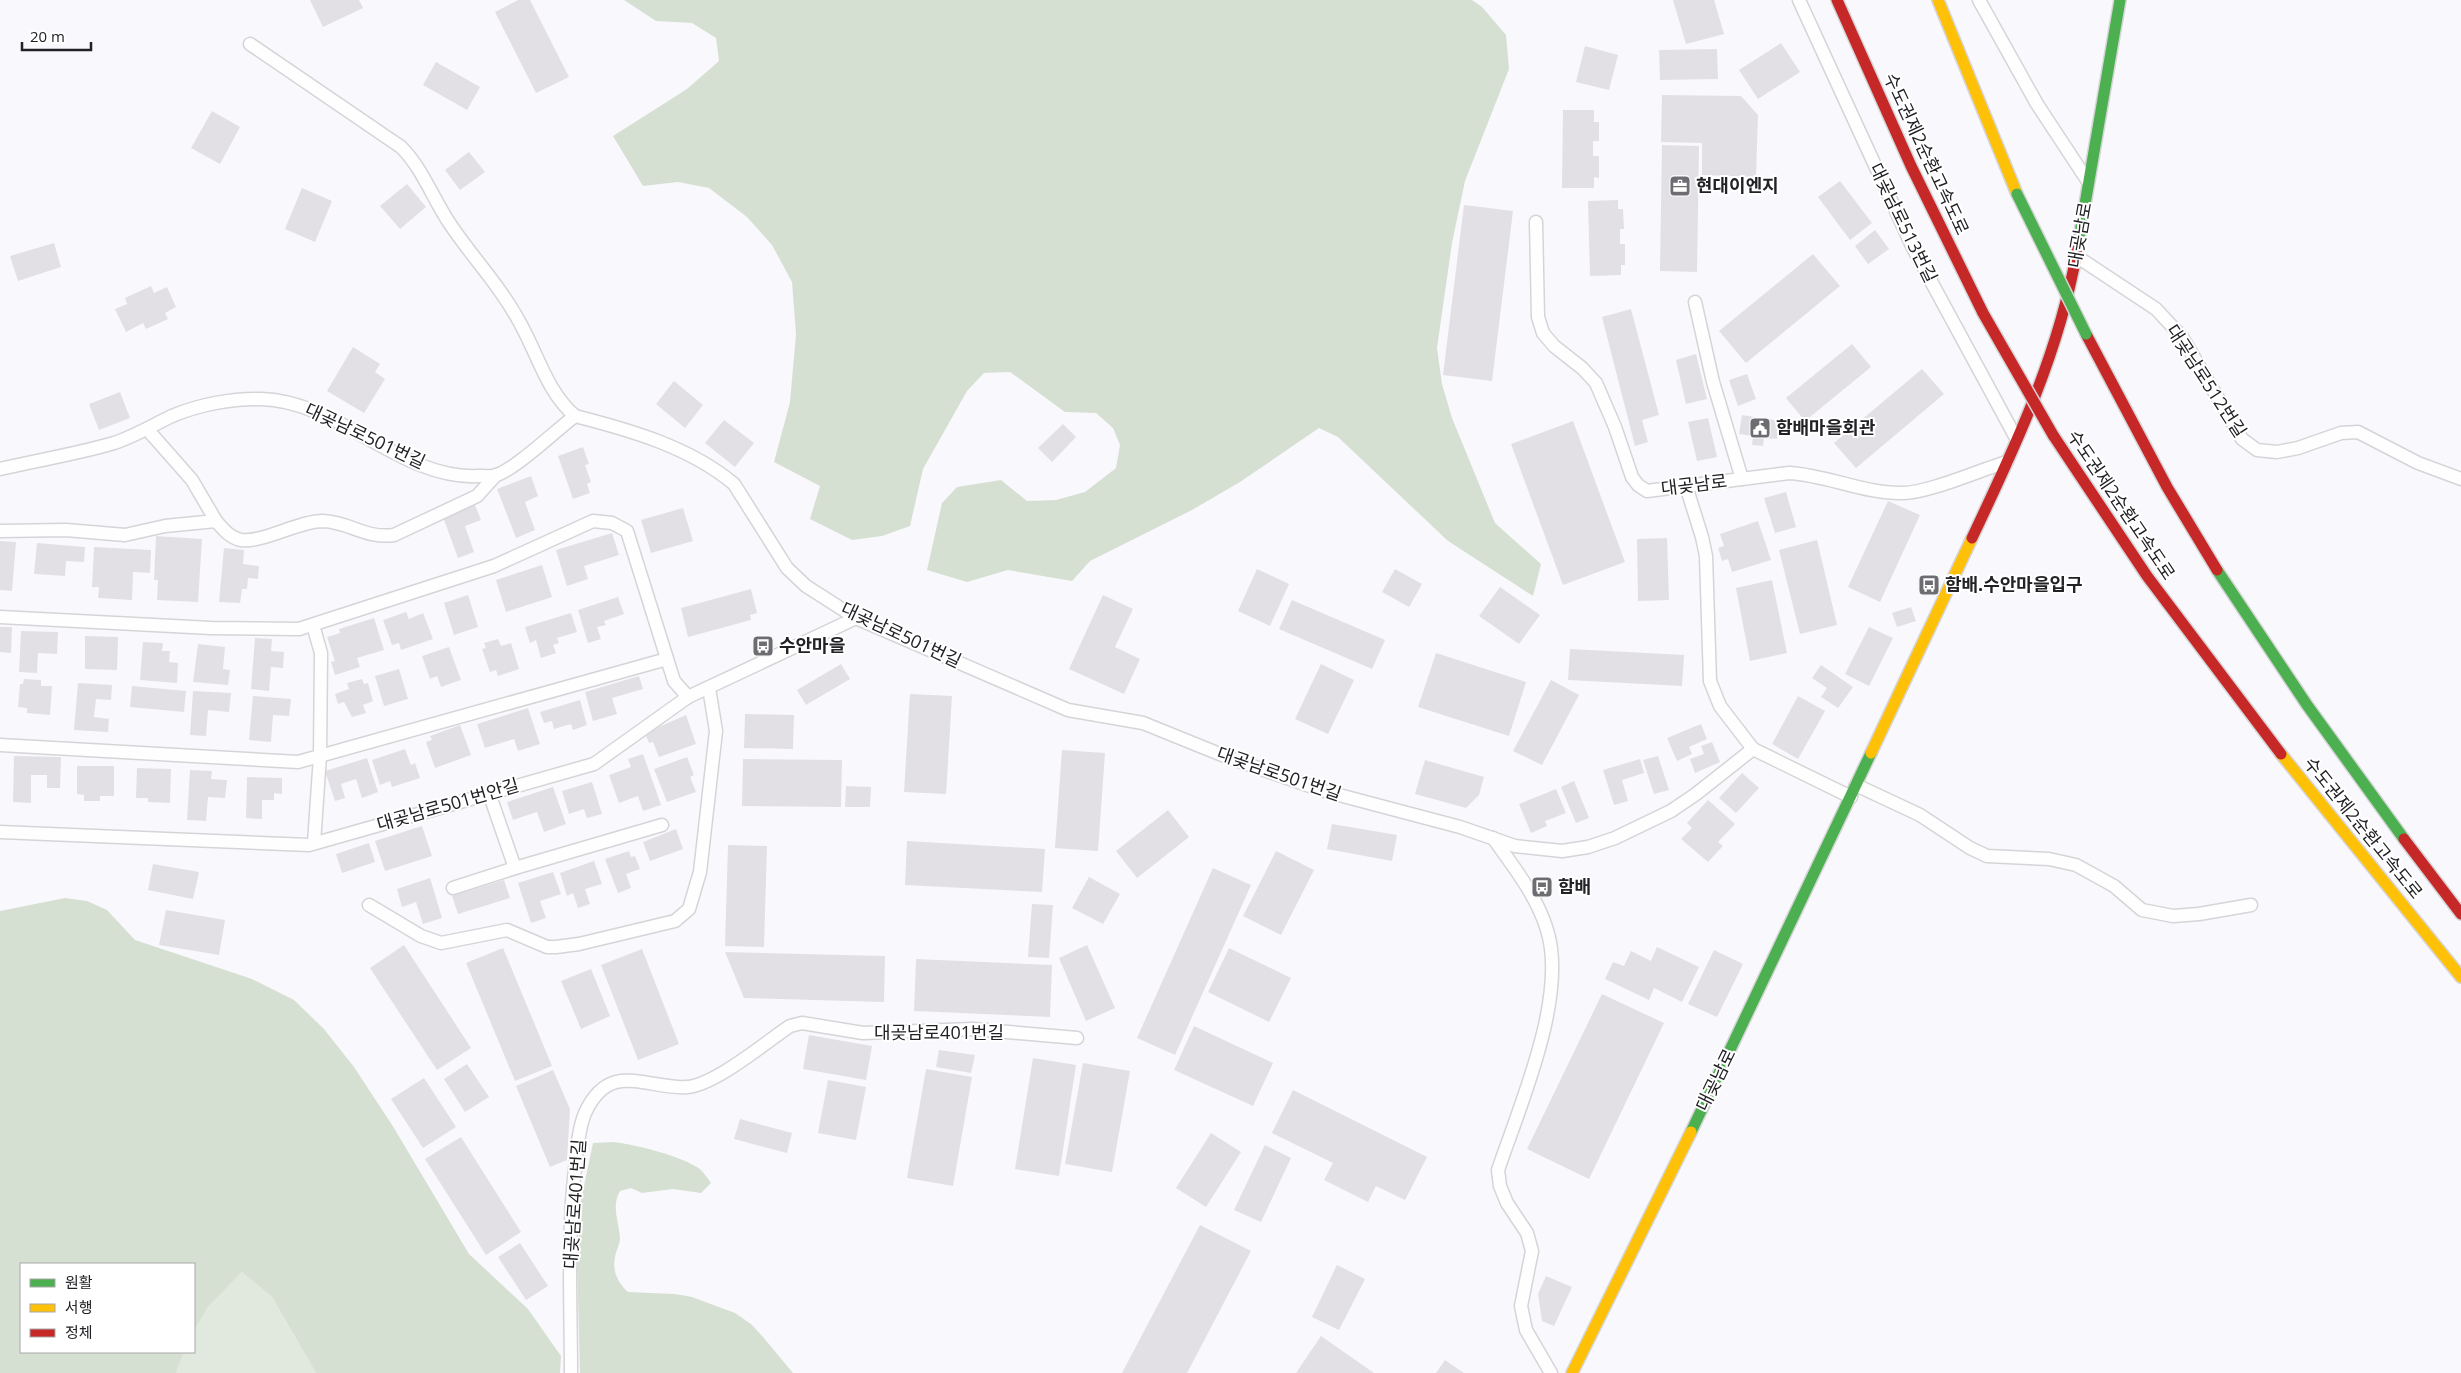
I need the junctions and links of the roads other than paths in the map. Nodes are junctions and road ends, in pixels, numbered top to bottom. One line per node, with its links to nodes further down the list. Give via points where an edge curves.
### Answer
1 (1799, 0): 13 (lane, 대곶남로513번길, via 1913,248)
2 (1837, 0): 42 (main road, 수도권제2순환고속도로, bridge, via 1915,174 1984,314 2082,482 2166,603)
3 (1938, 0): 41 (main road, 수도권제2순환고속도로, bridge, via 2017,194 2116,397 2199,540 2286,676 2372,800)
4 (1979, 0): 7 (lane, via 2037,104)
5 (2120, 0): 7 (main road, 대곶남로)
6 (250, 44): 11 (lane, via 412,158 448,222 510,305 553,391 563,406)
7 (2089, 184): 9 (main road, 대곶남로)
8 (1536, 222): 19 (lane, 대곶남로, via 1538,317 1543,333 1596,383 1632,477 1638,485 1647,491)
9 (2076, 256): 13 (main road, 대곶남로, via 2053,351); 18 (lane, 대곶남로512번길, via 2156,309 2192,352 2242,439 2257,450 2277,452 2341,433 2358,432 2418,463)
10 (1694, 302): 17 (lane, via 1713,382)
11 (576, 416): 16 (lane); 23 (lane, 대곶남로501번길, via 665,444 722,474 734,484 787,568 806,586)
12 (147, 429): 15 (lane, 대곶남로501번길, via 112,443); 16 (lane, 대곶남로501번길, via 174,415 212,405 260,399 286,401 334,420 427,467 467,477); 20 (lane, via 192,480)
13 (2018, 440): 14 (main road, 대곶남로)
14 (2009, 461): 17 (lane, 대곶남로, via 1905,493 1887,492 1810,474 1789,473); 31 (main road, 대곶남로)
15 (0, 469)
16 (496, 476): 20 (lane, via 477,496 388,536 371,535 342,523 322,521 241,540 228,534)
17 (1742, 479): 19 (lane, 대곶남로)
18 (2461, 479)
19 (1686, 486): 29 (lane, via 1706,556 1710,681 1720,706)
20 (216, 522): 21 (lane, via 165,526 125,535 66,530)
21 (0, 531)
22 (0, 617): 24 (lane, via 211,628 300,629)
23 (856, 618): 26 (lane, 대곶남로501번안길); 35 (lane, 대곶남로501번길, via 1068,710 1144,723 1324,791)
24 (314, 625): 25 (lane, via 494,566 593,521 612,523 627,531); 30 (lane, via 321,653)
25 (667, 659): 27 (lane, via 674,681); 30 (lane)
26 (709, 688): 27 (lane, 대곶남로501번안길); 39 (lane, via 716,731 700,872 689,909 675,921 556,947 547,947 507,930 441,942 421,936)
27 (688, 697): 32 (lane, 대곶남로501번안길, via 594,764)
28 (0, 745): 30 (lane, via 298,762)
29 (1753, 748): 31 (lane); 35 (lane, 대곶남로501번길, via 1671,811 1614,838 1562,851 1515,846)
30 (320, 756): 36 (lane)
31 (1854, 791): 40 (lane, via 1920,815 1988,856 2049,859 2076,865 2114,886 2142,910 2173,916); 46 (main road, 대곶남로)
32 (489, 793): 36 (lane, 대곶남로501번안길); 37 (lane)
33 (662, 825): 37 (lane)
34 (0, 832): 36 (lane, 대곶남로501번안길)
35 (1493, 838): 45 (lane, via 1525,885 1547,930 1551,950 1549,1002 1544,1029 1498,1170 1504,1195 1527,1233 1532,1251 1521,1306 1526,1330)
36 (314, 843)
37 (515, 868): 38 (lane)
38 (453, 888)
39 (369, 905)
40 (2250, 905)
41 (2461, 914)
42 (2461, 977)
43 (1078, 1038): 44 (lane, 대곶남로401번길, via 973,1029 863,1033 802,1023 790,1026 711,1080 689,1087 615,1082 602,1089 592,1099 584,1115 572,1197 569,1260)
44 (571, 1373)
45 (1551, 1373)
46 (1572, 1373)

